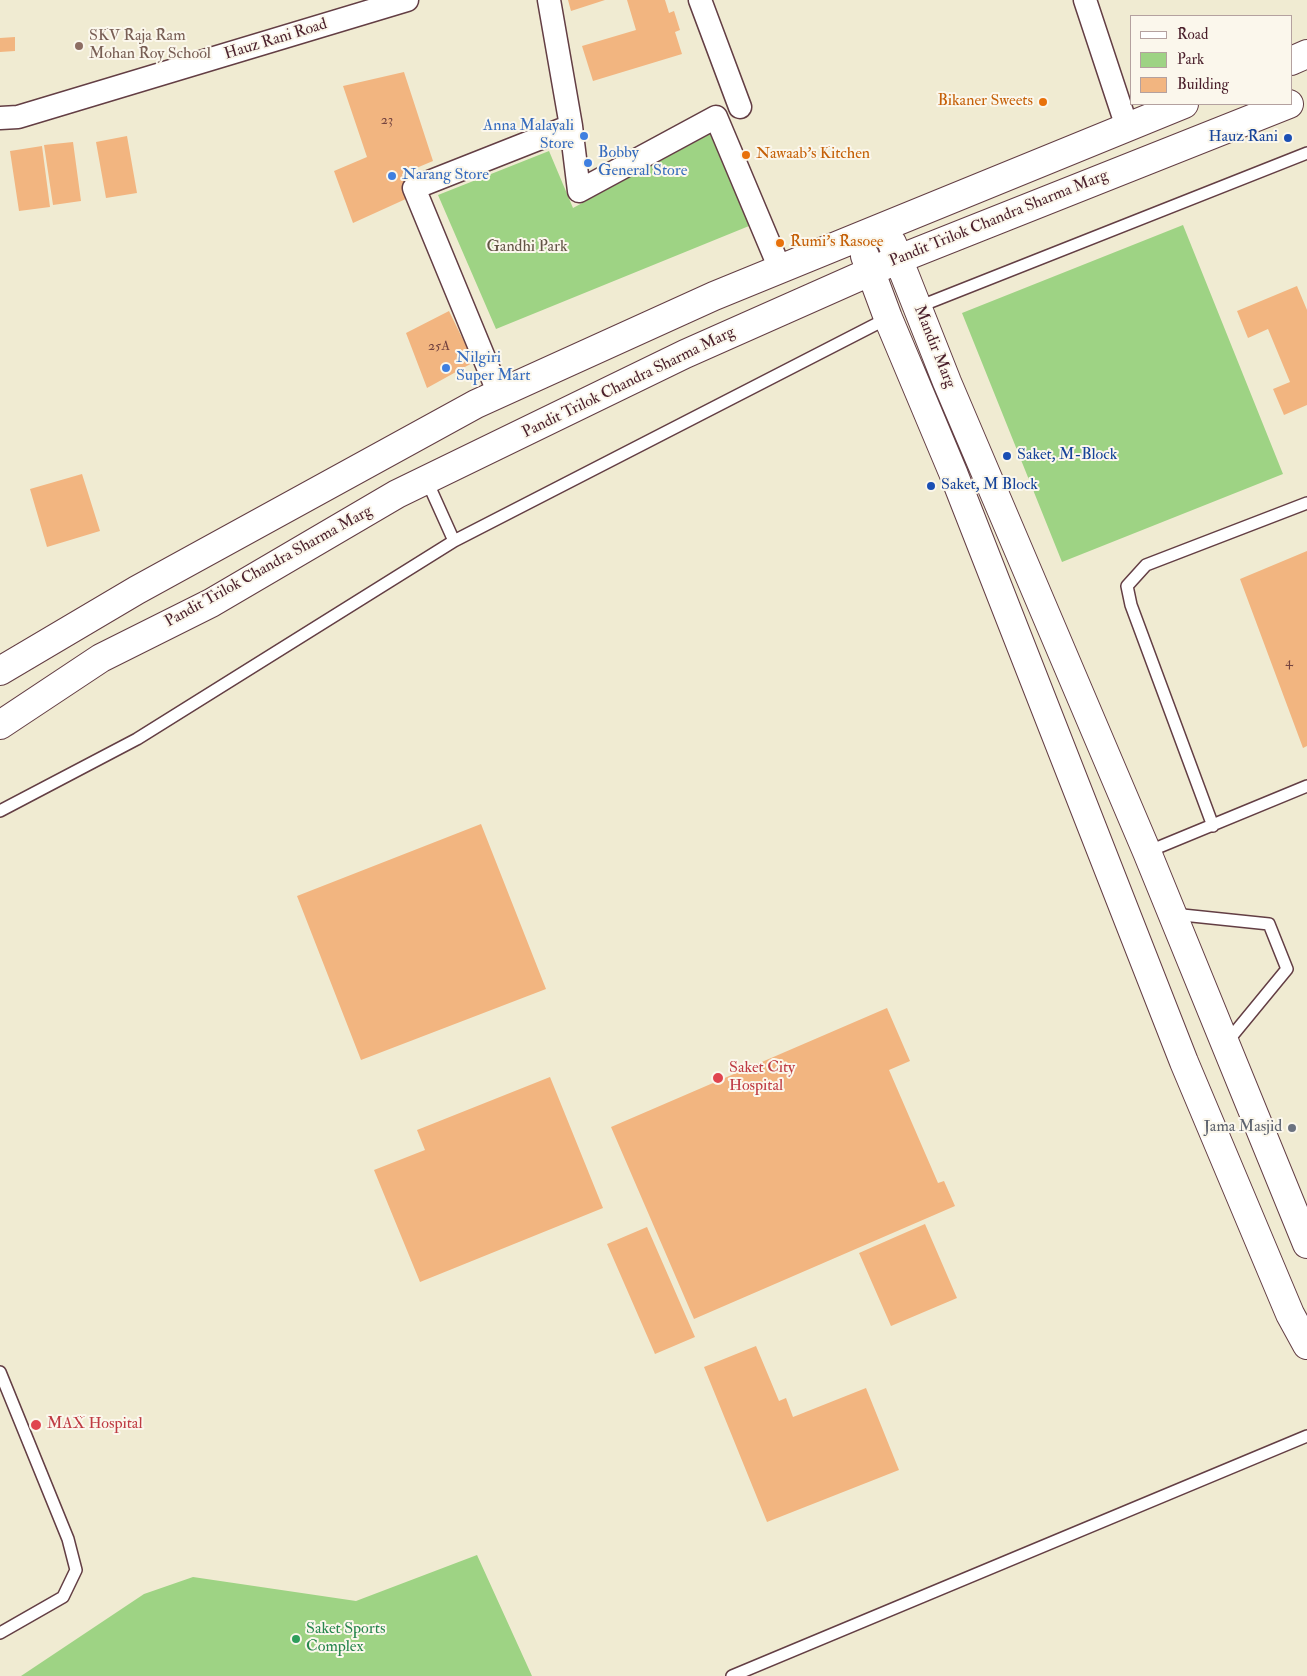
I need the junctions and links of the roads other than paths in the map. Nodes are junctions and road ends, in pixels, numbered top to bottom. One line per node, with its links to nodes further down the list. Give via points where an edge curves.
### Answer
1 (407, 0): 12 (street, Hauz Rani Road, via 18,117)
2 (549, 0): 13 (street)
3 (700, 0): 11 (street)
4 (1085, 0): 14 (street)
5 (1307, 54): 6 (main road)
6 (1292, 61)
7 (1307, 97): 8 (main road, Pandit Trilok Chandra Sharma Marg)
8 (1292, 102)
9 (1182, 105): 14 (main road)
10 (1285, 105): 18 (main road, Pandit Trilok Chandra Sharma Marg)
11 (740, 107)
12 (0, 118)
13 (571, 126): 19 (street, via 579,191 716,117); 23 (street, via 414,188)
14 (1127, 127): 16 (main road)
15 (1307, 153): 21 (lane)
16 (886, 226): 17 (main road); 18 (main road, Mandir Marg)
17 (858, 237): 19 (main road); 20 (main road, Mandir Marg)
18 (899, 259): 20 (main road, Pandit Trilok Chandra Sharma Marg); 21 (main road, Mandir Marg)
19 (780, 269): 23 (main road)
20 (872, 271): 22 (main road, Mandir Marg); 24 (main road, Pandit Trilok Chandra Sharma Marg, via 684,354)
21 (918, 307): 32 (main road, Mandir Marg)
22 (888, 318): 26 (lane); 36 (main road, Mandir Marg, via 954,475 1184,1062)
23 (499, 394): 27 (main road, via 137,590)
24 (427, 481): 26 (lane); 28 (main road, Pandit Trilok Chandra Sharma Marg, via 398,494 211,603 102,658)
25 (1307, 503): 31 (lane, via 1146,565 1127,586 1131,605)
26 (454, 541): 30 (lane, via 137,739)
27 (0, 671)
28 (0, 725)
29 (1307, 786): 31 (lane)
30 (0, 811)
31 (1213, 826): 32 (lane)
32 (1147, 852): 33 (main road, Mandir Marg)
33 (1171, 913): 34 (main road, Mandir Marg); 34 (lane, via 1269,924 1287,969)
34 (1225, 1044): 35 (main road, Mandir Marg)
35 (1307, 1244)
36 (1298, 1310): 37 (main road, Mandir Marg)
37 (1307, 1345)
38 (0, 1372): 40 (lane, via 68,1539 76,1570 63,1597)
39 (1307, 1436): 41 (lane)
40 (0, 1633)
41 (732, 1676)

